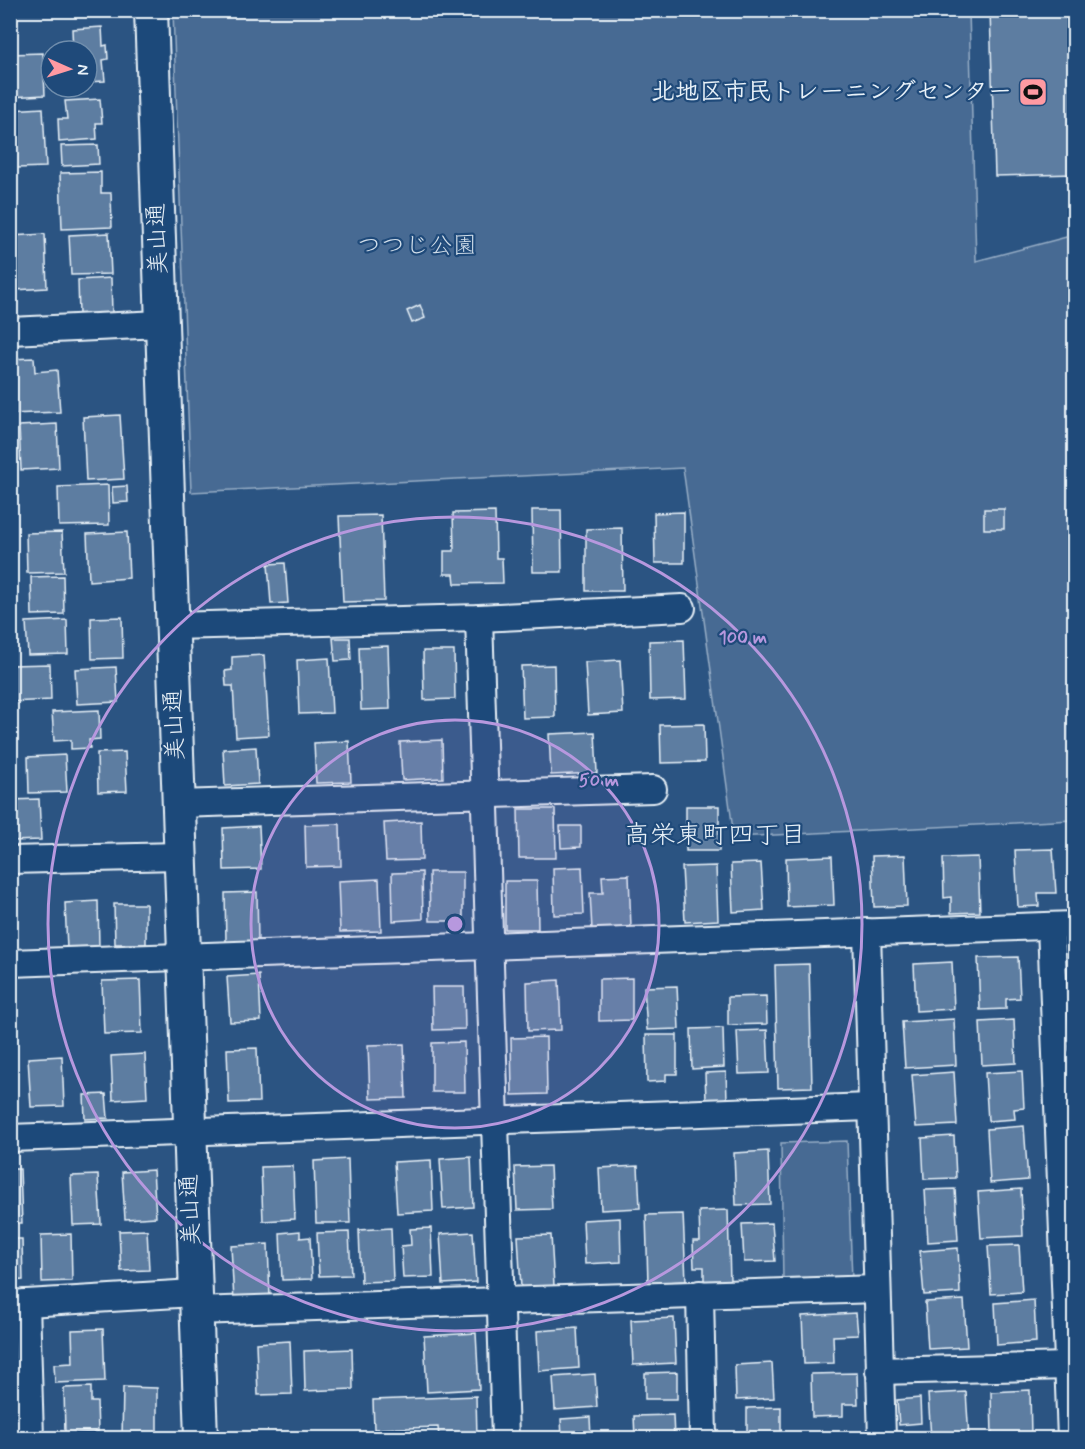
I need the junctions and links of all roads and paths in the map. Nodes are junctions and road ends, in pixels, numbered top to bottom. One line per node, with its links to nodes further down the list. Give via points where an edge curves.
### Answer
1 (151, 10): 2 (street, 美山通)
2 (161, 324): 3 (street); 6 (street, 美山通)
3 (10, 331)
4 (682, 608): 5 (street)
5 (479, 618): 6 (street); 8 (street)
6 (172, 626): 9 (street, 美山通)
7 (653, 789): 8 (street)
8 (485, 792): 9 (street); 14 (street)
9 (178, 804): 10 (street, 美山通)
10 (179, 855): 11 (street); 15 (street, 美山通)
11 (10, 860)
12 (1063, 925): 13 (street); 21 (street)
13 (867, 932): 14 (street); 17 (street)
14 (488, 946): 15 (street); 18 (street)
15 (182, 956): 16 (street); 19 (street, 美山通)
16 (10, 963)
17 (870, 1107): 18 (street); 22 (street)
18 (493, 1122): 19 (street); 24 (street)
19 (188, 1131): 20 (street); 25 (street, 美山通)
20 (10, 1138)
21 (1069, 1247): 27 (street)
22 (877, 1288): 23 (street); 28 (street)
23 (700, 1294): 24 (street); 32 (street)
24 (502, 1300): 25 (street); 31 (street)
25 (195, 1302): 26 (street); 30 (street, 美山通)
26 (18, 1303): 29 (street)
27 (1068, 1366): 28 (street); 34 (street)
28 (879, 1371): 33 (street)
29 (30, 1438)
30 (201, 1438)
31 (505, 1438)
32 (703, 1438)
33 (882, 1438)
34 (1071, 1438)

